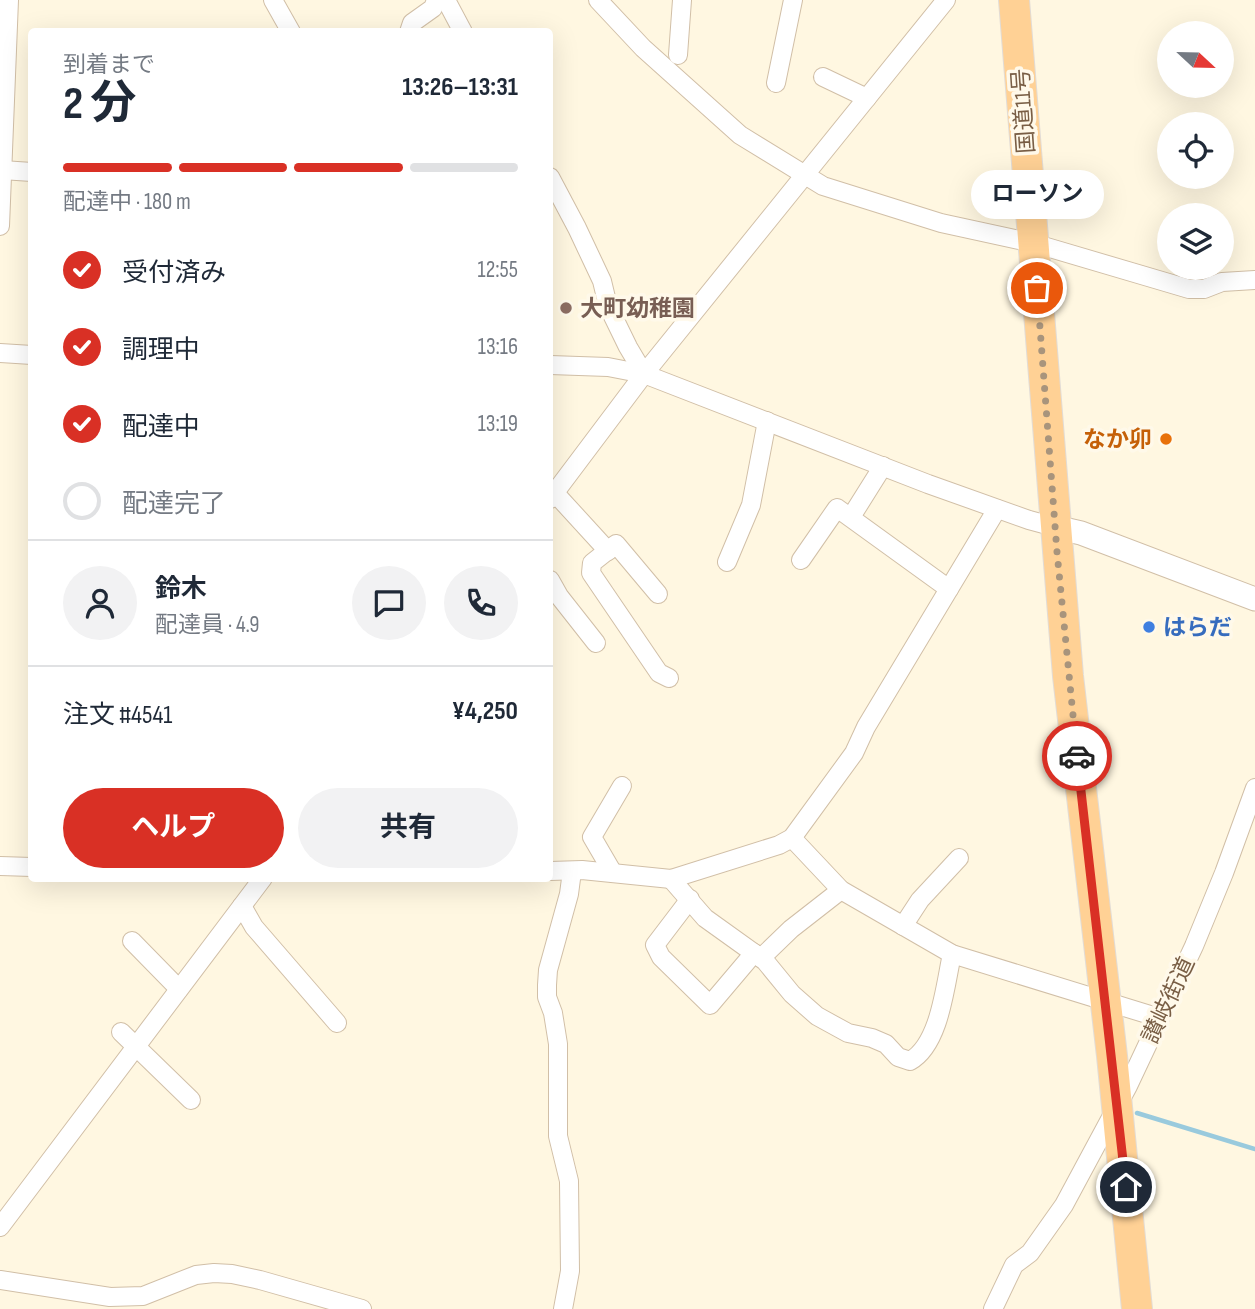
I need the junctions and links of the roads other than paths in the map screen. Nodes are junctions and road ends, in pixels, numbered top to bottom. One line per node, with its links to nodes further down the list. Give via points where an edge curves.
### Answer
1 (9, 0): 18 (street)
2 (273, 0): 11 (street)
3 (436, 0): 12 (street)
4 (446, 0): 13 (street)
5 (598, 0): 20 (street, via 643,48 740,135)
6 (682, 0): 14 (street)
7 (793, 0): 16 (street)
8 (935, 0): 9 (street)
9 (948, 0): 17 (street)
10 (1014, 0): 24 (highway, 国道11号)
11 (289, 28)
12 (411, 28)
13 (461, 28)
14 (678, 55)
15 (823, 77): 17 (street)
16 (776, 83)
17 (867, 98): 20 (street)
18 (2, 170): 19 (street); 22 (street)
19 (28, 172)
20 (805, 175): 24 (street, via 823,186 919,217); 29 (street)
21 (553, 183): 29 (street)
22 (0, 214): 23 (street)
23 (0, 226)
24 (1033, 243): 25 (street, via 1189,289); 36 (highway, 国道11号)
25 (1255, 280)
26 (0, 353): 27 (street)
27 (28, 355)
28 (553, 365): 29 (street)
29 (644, 374): 30 (street); 32 (street)
30 (767, 421): 31 (street); 39 (street, via 751,505)
31 (883, 466): 34 (street); 35 (street)
32 (553, 495)
33 (553, 497): 37 (street)
34 (997, 509): 36 (street); 41 (street)
35 (850, 517): 38 (street, via 837,508); 41 (street)
36 (1055, 527): 43 (street); 65 (highway, 国道11号)
37 (608, 551): 42 (street, via 616,544); 45 (street, via 592,563 592,573 659,673)
38 (801, 560)
39 (727, 562)
40 (553, 585): 44 (street)
41 (949, 589): 48 (street, via 854,753)
42 (658, 594)
43 (1255, 599)
44 (596, 643)
45 (669, 678)
46 (622, 786): 54 (street, via 592,837)
47 (1255, 788): 67 (street, 讃岐街道, via 1224,873)
48 (792, 838): 55 (street); 57 (street)
49 (959, 858): 60 (street)
50 (0, 866): 51 (street)
51 (28, 867)
52 (553, 871): 53 (street)
53 (572, 871): 54 (street); 77 (street, via 547,985 558,1044 558,1136 569,1181 570,1271)
54 (613, 873): 55 (street)
55 (671, 879): 58 (street)
56 (260, 882): 59 (street)
57 (841, 890): 60 (street); 63 (street)
58 (690, 899): 63 (street, via 705,918); 63 (street, via 655,945 661,957 710,1005)
59 (238, 912): 64 (street); 66 (street); 68 (street)
60 (903, 926): 62 (street)
61 (132, 941): 64 (street)
62 (952, 954): 63 (street, via 932,1037 910,1061 898,1057 886,1044 848,1033 817,1016); 65 (street)
63 (758, 956)
64 (179, 989): 70 (street)
65 (1106, 1002): 67 (street); 72 (highway, 国道11号)
66 (317, 1018)
67 (1160, 1018): 72 (street, 讃岐街道)
68 (337, 1023)
69 (121, 1032): 70 (street)
70 (135, 1048): 71 (street); 73 (street)
71 (191, 1100)
72 (1117, 1106): 78 (street, 讃岐街道, via 1064,1205 1030,1253 1014,1265); 79 (highway, 国道11号)
73 (0, 1227)
74 (0, 1280): 75 (street)
75 (125, 1303): 76 (street, via 196,1275 214,1273 241,1276)
76 (360, 1309)
77 (563, 1309)
78 (993, 1309)
79 (1137, 1309)

